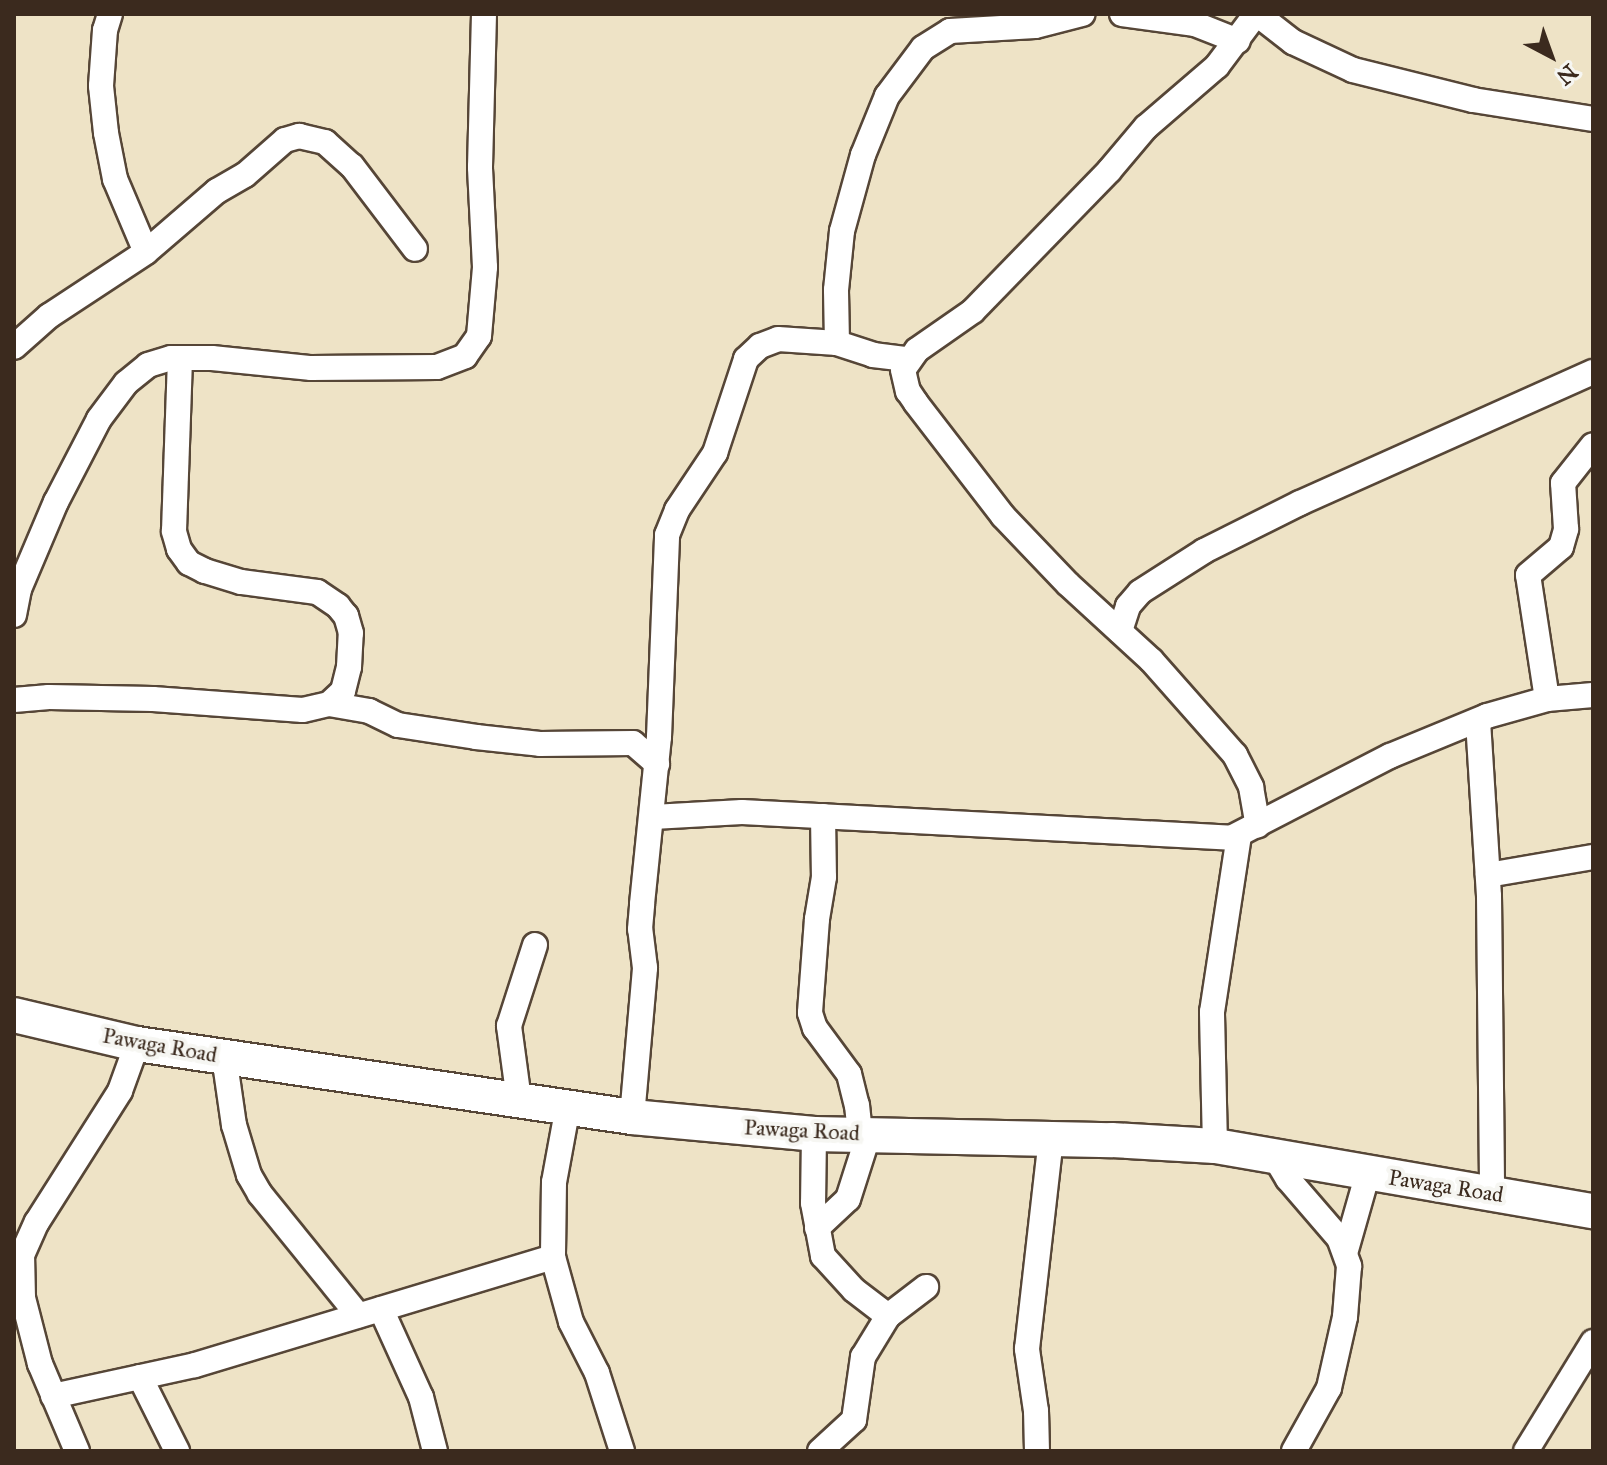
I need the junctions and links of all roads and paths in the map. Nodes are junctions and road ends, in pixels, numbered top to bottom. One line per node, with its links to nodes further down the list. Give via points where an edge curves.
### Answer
1 (110, 14): 9 (street, via 101,86 106,133 115,179)
2 (484, 14): 12 (street, via 480,167 485,267 479,336 465,356 437,367 311,368)
3 (1082, 14): 10 (street, via 1035,26 950,31 923,48 887,96 863,155 842,231)
4 (1122, 14): 6 (street, via 1195,24)
5 (1257, 14): 6 (street); 7 (street, via 1293,42 1353,70 1473,100)
6 (1238, 41): 13 (street, via 1146,127 973,311)
7 (1593, 119)
8 (415, 249): 9 (street, via 352,166 325,142 299,136 285,140 217,191)
9 (146, 252): 11 (street, via 49,316)
10 (837, 343): 13 (street); 23 (street, via 778,339 746,359 715,453 677,510 667,535)
11 (14, 347)
12 (180, 358): 16 (street, via 148,365 126,383 99,419 56,502 19,589); 21 (street, via 174,531 179,549 189,563 205,571 241,582 317,592 338,606 351,633 349,667 343,691)
13 (907, 359): 17 (street, via 904,381 916,403 1017,532)
14 (1593, 372): 17 (street, via 1204,551 1140,592 1128,606)
15 (1593, 445): 19 (street, via 1563,483 1566,529 1561,547 1528,575)
16 (14, 615)
17 (1120, 631): 26 (street, via 1235,755 1251,787)
18 (1593, 695): 19 (street)
19 (1547, 699): 22 (street)
20 (14, 700): 21 (street, via 153,699 303,710)
21 (329, 704): 23 (street, via 369,711 398,725 476,737 540,744 633,743)
22 (1478, 721): 26 (street, via 1390,756); 28 (street)
23 (657, 764): 25 (street)
24 (823, 816): 25 (street, via 742,812); 26 (street, via 1206,839); 36 (street, via 824,877 810,1013 849,1074)
25 (653, 817): 35 (street, via 640,929 645,968)
26 (1248, 831): 39 (street, via 1212,1012)
27 (1593, 857): 28 (street)
28 (1488, 875): 42 (street)
29 (535, 945): 33 (street, via 509,1026)
30 (14, 1015): 31 (main road, Pawaga Road)
31 (137, 1044): 32 (main road, Pawaga Road); 47 (street, via 120,1091 37,1222)
32 (224, 1056): 33 (main road, Pawaga Road); 49 (street, via 234,1125 249,1175 260,1194)
33 (519, 1100): 34 (main road, Pawaga Road)
34 (568, 1106): 35 (main road, Pawaga Road); 46 (street, via 554,1182)
35 (632, 1117): 37 (main road, Pawaga Road)
36 (864, 1133): 37 (main road, Pawaga Road); 38 (main road, Pawaga Road); 44 (street, via 848,1199)
37 (814, 1134): 44 (street)
38 (1051, 1138): 39 (main road, Pawaga Road); 59 (street, via 1027,1349)
39 (1215, 1146): 40 (main road, Pawaga Road)
40 (1276, 1159): 41 (main road, Pawaga Road); 45 (street)
41 (1368, 1173): 42 (main road, Pawaga Road); 45 (street)
42 (1492, 1192): 43 (main road, Pawaga Road)
43 (1593, 1211)
44 (817, 1228): 50 (street, via 823,1256)
45 (1346, 1250): 60 (street, via 1348,1293 1337,1359 1322,1404)
46 (553, 1257): 49 (street); 57 (street, via 571,1322 597,1373)
47 (17, 1277): 53 (street)
48 (926, 1287): 50 (street)
49 (370, 1312): 52 (street); 56 (street, via 421,1397)
50 (888, 1316): 58 (street, via 863,1357 854,1420)
51 (1593, 1342): 61 (street)
52 (140, 1377): 53 (street); 55 (street)
53 (53, 1396): 54 (street)
54 (77, 1451)
55 (177, 1451)
56 (435, 1451)
57 (622, 1451)
58 (820, 1451)
59 (1037, 1451)
60 (1294, 1451)
61 (1526, 1451)

